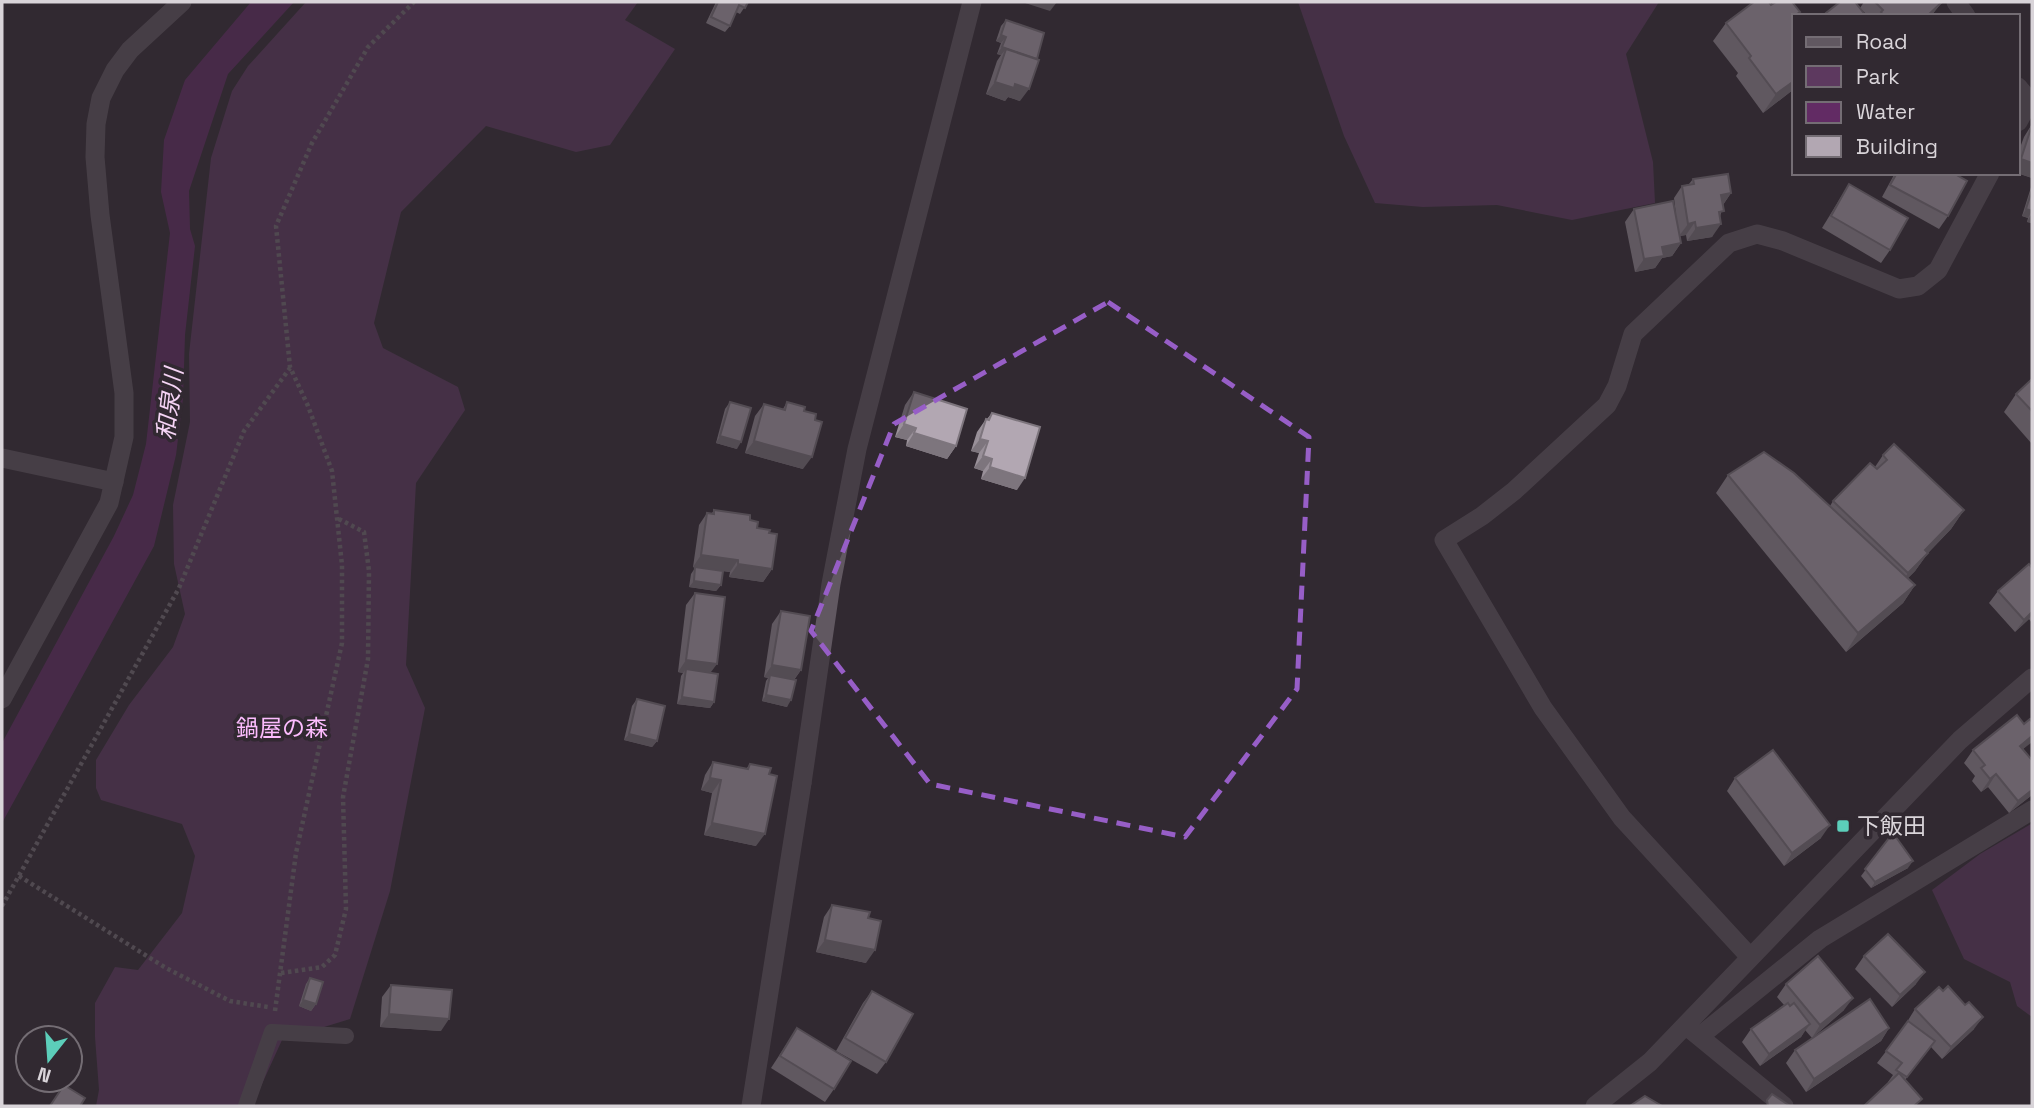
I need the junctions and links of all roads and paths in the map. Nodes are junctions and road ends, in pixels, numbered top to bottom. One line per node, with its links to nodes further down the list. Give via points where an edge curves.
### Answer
1 (182, 2): 9 (street, via 115,70 96,124 100,215 124,393 124,437)
2 (414, 2): 7 (path, via 368,47 312,143 276,226)
3 (972, 2): 23 (street, via 857,449 831,584)
4 (2026, 98): 5 (street)
5 (2020, 116)
6 (1989, 175): 16 (street, via 1938,270 1918,286 1899,289 1757,234 1729,243 1633,334 1606,405 1514,491 1444,540 1543,708 1622,818)
7 (290, 368): 10 (path, via 332,471); 14 (path, via 244,431 179,589)
8 (2, 458): 9 (street)
9 (114, 482): 12 (street, via 109,503)
10 (337, 518): 17 (path, via 342,643 296,853); 17 (path, via 365,532 369,571 368,659 343,797 346,909 335,955 322,967)
11 (2032, 678): 16 (street, via 1961,740)
12 (2, 699)
13 (2032, 810): 19 (street, via 1820,939)
14 (19, 876): 15 (path); 18 (path, via 166,968 230,1000)
15 (2, 906)
16 (1750, 957): 19 (street)
17 (281, 974): 18 (path)
18 (276, 1009): 20 (path)
19 (1693, 1031): 24 (street); 25 (street)
20 (272, 1032): 21 (lane); 22 (lane)
21 (346, 1036)
22 (246, 1106)
23 (751, 1106)
24 (1595, 1106)
25 (1784, 1106)

